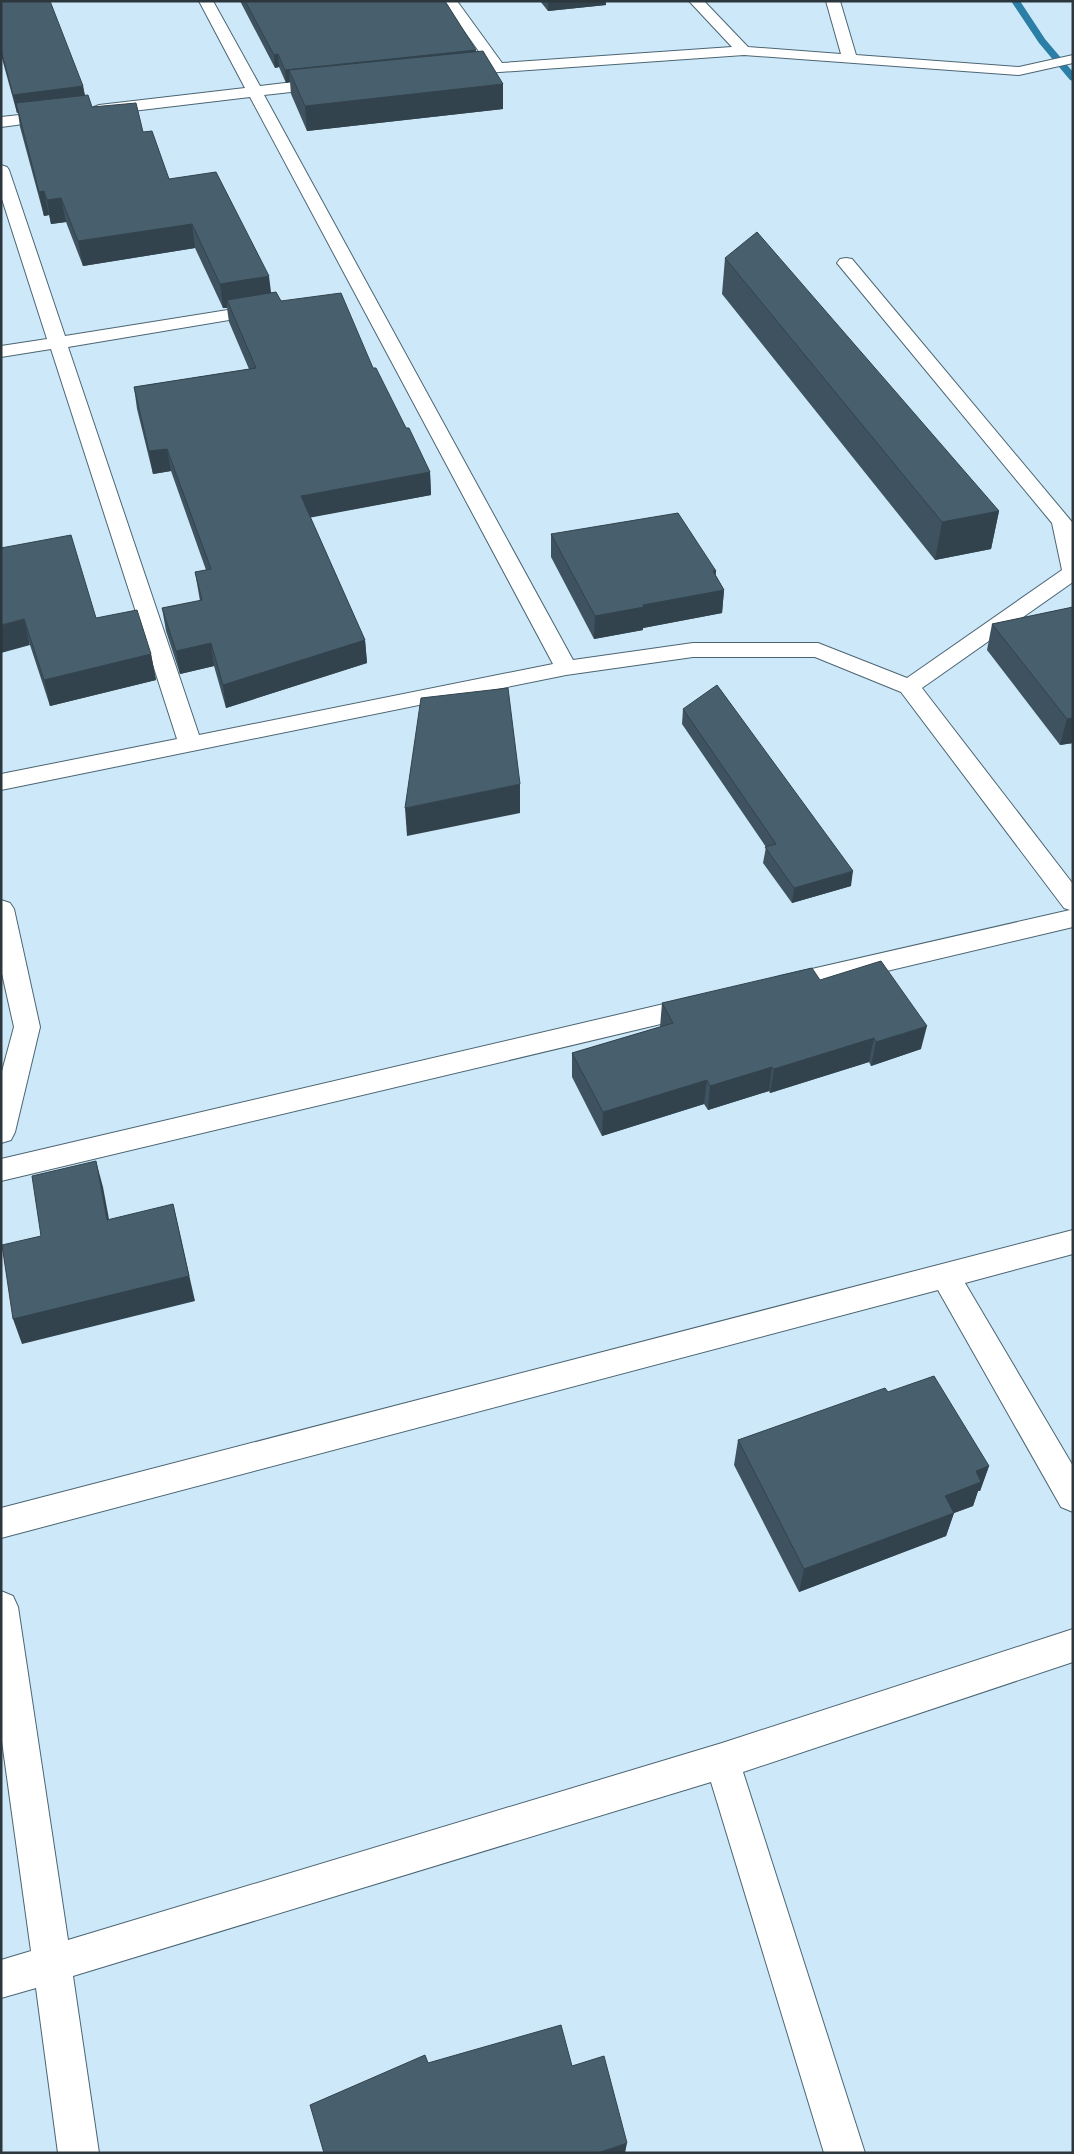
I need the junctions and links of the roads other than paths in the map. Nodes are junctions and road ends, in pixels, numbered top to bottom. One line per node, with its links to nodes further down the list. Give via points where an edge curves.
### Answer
1 (206, 1): 11 (street)
2 (450, 1): 8 (street)
3 (696, 1): 5 (street)
4 (833, 1): 6 (street)
5 (744, 51): 6 (street); 8 (street)
6 (849, 57): 7 (street, via 1018,70)
7 (1073, 60)
8 (498, 68): 9 (street)
9 (439, 73)
10 (341, 82): 11 (street)
11 (255, 92): 12 (street); 22 (street, via 353,294)
12 (89, 112)
13 (70, 114): 14 (street)
14 (1, 122)
15 (1, 170): 18 (street)
16 (846, 262): 20 (street)
17 (284, 306): 18 (street)
18 (58, 342): 19 (street); 24 (street)
19 (1, 352)
20 (1068, 521): 21 (street)
21 (1073, 572): 23 (street)
22 (566, 668): 23 (street, via 693,650 818,650); 24 (street)
23 (909, 688): 26 (street)
24 (190, 744): 25 (street)
25 (1, 782)
26 (1073, 902)
27 (1, 909): 31 (street, via 27,1028)
28 (1073, 918): 29 (street)
29 (754, 992)
30 (725, 999): 32 (street)
31 (1, 1132)
32 (1, 1170)
33 (1073, 1242): 34 (street)
34 (945, 1275): 35 (street); 36 (street)
35 (1073, 1496)
36 (1, 1523)
37 (1, 1606): 40 (street)
38 (1073, 1644): 39 (street)
39 (722, 1761): 40 (street); 43 (street)
40 (53, 1964): 41 (street); 42 (street)
41 (1, 1979)
42 (78, 2153)
43 (845, 2153)

